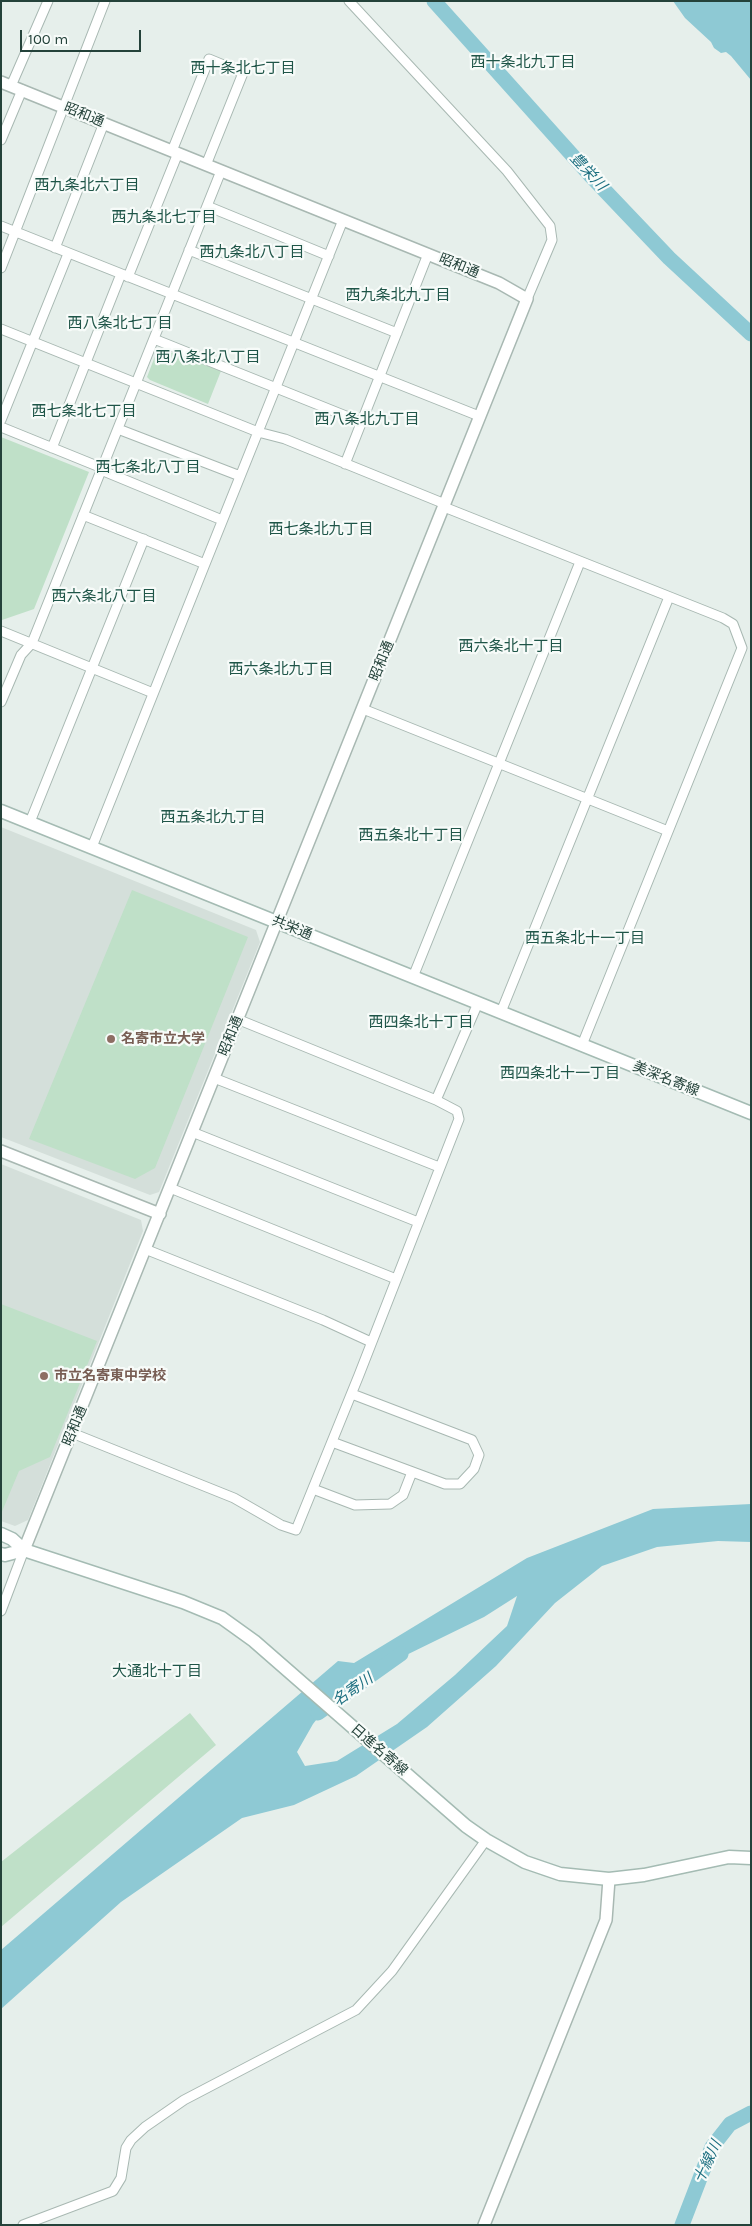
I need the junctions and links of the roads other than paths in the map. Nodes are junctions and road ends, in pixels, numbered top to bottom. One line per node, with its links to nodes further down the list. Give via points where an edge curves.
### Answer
1 (48, 1): 4 (street)
2 (105, 1): 5 (street)
3 (348, 1): 23 (street, via 507,171 550,226 552,240)
4 (11, 86): 5 (street, 昭和通); 7 (street)
5 (65, 107): 6 (street, 昭和通); 14 (street)
6 (104, 123): 8 (street, 昭和通); 15 (street)
7 (1, 140)
8 (175, 152): 9 (street, 昭和通); 9 (street, via 209,59 243,73); 21 (street)
9 (206, 165): 10 (street, 昭和通)
10 (221, 171): 11 (street); 12 (street, 昭和通)
11 (207, 206): 16 (street); 19 (street)
12 (343, 220): 18 (street, 昭和通); 19 (street)
13 (1, 226): 14 (street)
14 (15, 232): 15 (street); 20 (street)
15 (55, 248): 17 (street)
16 (190, 250): 22 (street); 24 (street)
17 (68, 254): 21 (street); 28 (street)
18 (428, 254): 23 (street, 昭和通, via 499,283); 26 (street)
19 (329, 256): 24 (street)
20 (1, 268)
21 (124, 276): 22 (street); 30 (street)
22 (172, 295): 27 (street); 29 (street)
23 (527, 299): 34 (street, 昭和通)
24 (312, 300): 26 (street); 29 (street)
25 (1, 329): 28 (street)
26 (397, 333): 31 (street)
27 (154, 339): 32 (street); 33 (street)
28 (33, 342): 30 (street); 35 (street)
29 (293, 344): 31 (street); 33 (street)
30 (86, 363): 32 (street); 40 (street)
31 (379, 377): 34 (street); 36 (street)
32 (137, 382): 38 (street); 39 (street)
33 (276, 388): 36 (street); 39 (street)
34 (479, 416): 44 (street, 昭和通)
35 (1, 420)
36 (361, 422): 41 (street)
37 (1, 428): 40 (street)
38 (118, 428): 42 (street); 43 (street)
39 (258, 432): 41 (street, via 285,439); 43 (street)
40 (52, 448): 42 (street)
41 (345, 464): 44 (street)
42 (102, 469): 45 (street); 46 (street)
43 (240, 476): 46 (street)
44 (445, 505): 48 (street); 56 (street, 昭和通)
45 (83, 515): 47 (street); 52 (street)
46 (222, 520): 49 (street)
47 (144, 539): 49 (street); 53 (street)
48 (580, 562): 50 (street); 57 (street)
49 (205, 564): 54 (street)
50 (669, 597): 58 (street); 61 (street, via 733,624 742,648)
51 (1, 631): 52 (street)
52 (32, 643): 53 (street); 55 (street, via 21,655)
53 (92, 668): 54 (street); 60 (street)
54 (153, 693): 62 (street)
55 (1, 702)
56 (363, 709): 57 (street); 63 (street, 昭和通)
57 (499, 762): 58 (street); 64 (street)
58 (588, 798): 61 (street); 66 (street)
59 (1, 811): 60 (main road, 共栄通)
60 (30, 822): 62 (main road, 共栄通)
61 (668, 831): 68 (street)
62 (92, 848): 63 (main road, 共栄通)
63 (277, 922): 64 (main road, 共栄通); 67 (street, 昭和通)
64 (414, 977): 65 (main road, 共栄通)
65 (478, 1003): 66 (main road, 共栄通); 70 (street)
66 (501, 1012): 68 (main road, 共栄通)
67 (237, 1019): 69 (street, 昭和通); 70 (street)
68 (582, 1046): 71 (main road, 美深名寄線)
69 (214, 1078): 72 (street, 昭和通); 74 (street)
70 (436, 1100): 74 (street, via 457,1110 459,1119)
71 (751, 1113)
72 (192, 1132): 75 (street, 昭和通); 77 (street)
73 (1, 1151): 76 (street)
74 (439, 1167): 77 (street)
75 (170, 1188): 76 (street, 昭和通); 79 (street)
76 (160, 1214): 78 (street, 昭和通)
77 (418, 1222): 79 (street)
78 (145, 1249): 80 (street); 82 (street, 昭和通)
79 (396, 1279): 80 (street)
80 (371, 1342): 81 (street)
81 (352, 1394): 83 (street); 84 (street, via 472,1440 479,1455 474,1469 460,1484 445,1484)
82 (72, 1433): 85 (street, via 234,1498 296,1530); 87 (street, 昭和通)
83 (332, 1442): 84 (street); 85 (street)
84 (412, 1472): 85 (street, via 403,1496 390,1504 355,1505)
85 (313, 1489)
86 (1, 1534): 87 (main road, 日進名寄線)
87 (24, 1550): 88 (main road, 日進名寄線); 89 (street); 90 (main road, 日進名寄線, via 222,1618 254,1640)
88 (1, 1554)
89 (1, 1611)
90 (486, 1840): 92 (main road, 日進名寄線, via 540,1868 580,1877); 93 (street, via 392,1971 356,2010 184,2100 145,2127 126,2148 121,2178 113,2192)
91 (751, 1858): 92 (main road, 日進名寄線, via 729,1857)
92 (609, 1878): 94 (street, via 606,1920)
93 (23, 2225)
94 (484, 2225)

